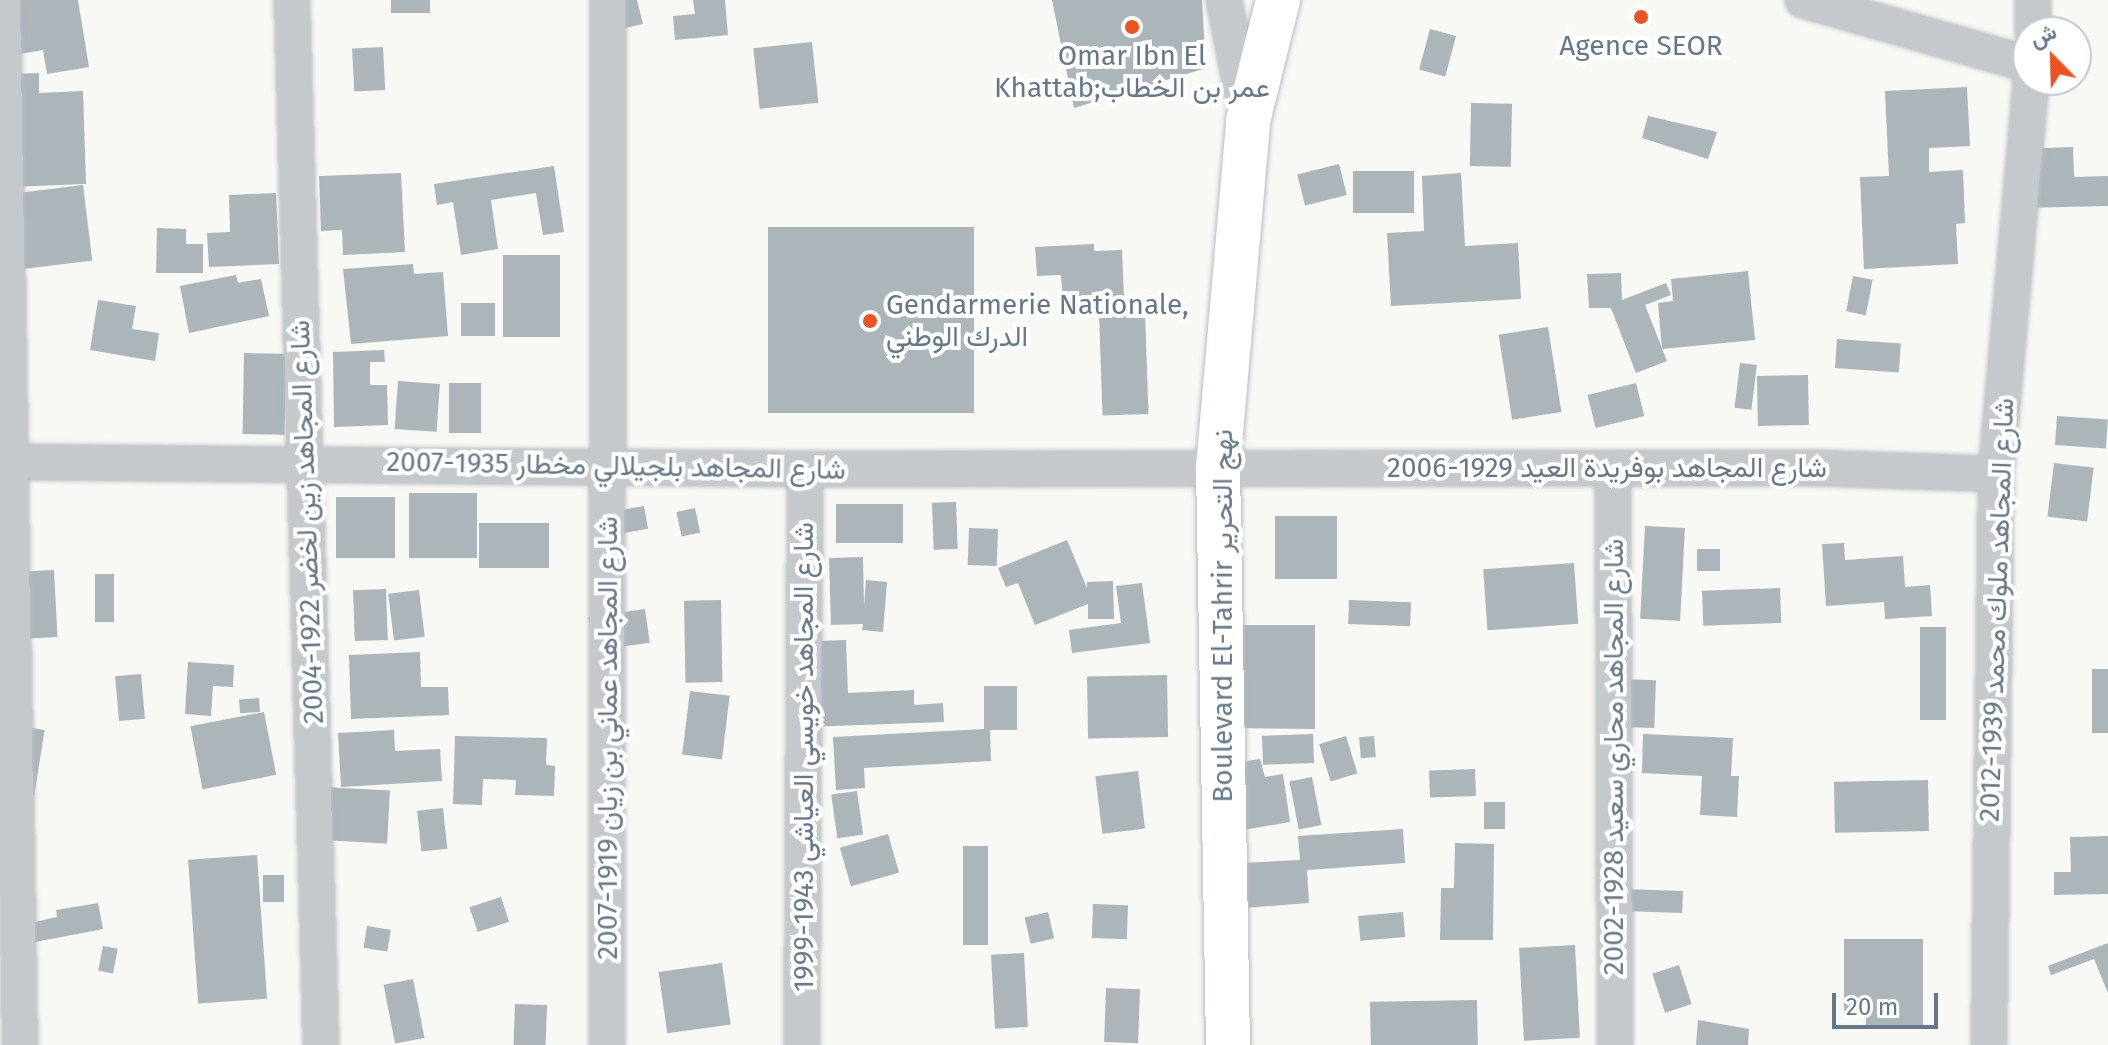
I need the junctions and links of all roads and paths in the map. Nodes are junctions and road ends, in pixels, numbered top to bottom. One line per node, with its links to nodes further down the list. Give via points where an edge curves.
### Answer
1 (3, 0): 10 (street)
2 (292, 0): 11 (street, شارع المجاهد زين لخضر 1922-2004)
3 (608, 0): 12 (street, شارع المجاهد عماني بن زيان 1919-2007)
4 (1224, 0): 9 (street)
5 (1278, 0): 9 (main road, Boulevard El-Tahrir نهج التحرير)
6 (1803, 0): 7 (street)
7 (2012, 59)
8 (2030, 96): 16 (street, شارع المجاهد ملوك محمد 1939-2012)
9 (1248, 121): 13 (main road, Boulevard El-Tahrir نهج التحرير)
10 (14, 462): 11 (street, شارع المجاهد بلجيلالي مخطار 1935-2007); 17 (street)
11 (305, 463): 12 (street, شارع المجاهد بلجيلالي مخطار 1935-2007); 18 (street, شارع المجاهد زين لخضر 1922-2004)
12 (609, 467): 14 (street, شارع المجاهد بلجيلالي مخطار 1935-2007); 19 (street, شارع المجاهد عماني بن زيان 1919-2007)
13 (1218, 467): 14 (street, شارع المجاهد بلجيلالي مخطار 1935-2007); 15 (street, شارع المجاهد بوفريدة العيد 1929-2006); 21 (main road, Boulevard El-Tahrir نهج التحرير)
14 (805, 469): 20 (street, شارع المجاهد خويسي العياشي 1943-1999)
15 (1613, 470): 16 (street, شارع المجاهد بوفريدة العيد 1929-2006, via 1815,468); 22 (street, شارع المجاهد محاري سعيد 1928-2002)
16 (1996, 474): 23 (street, شارع المجاهد ملوك محمد 1939-2012)
17 (20, 1045)
18 (321, 1045)
19 (607, 1045)
20 (802, 1045)
21 (1228, 1045)
22 (1615, 1045)
23 (1989, 1045)

